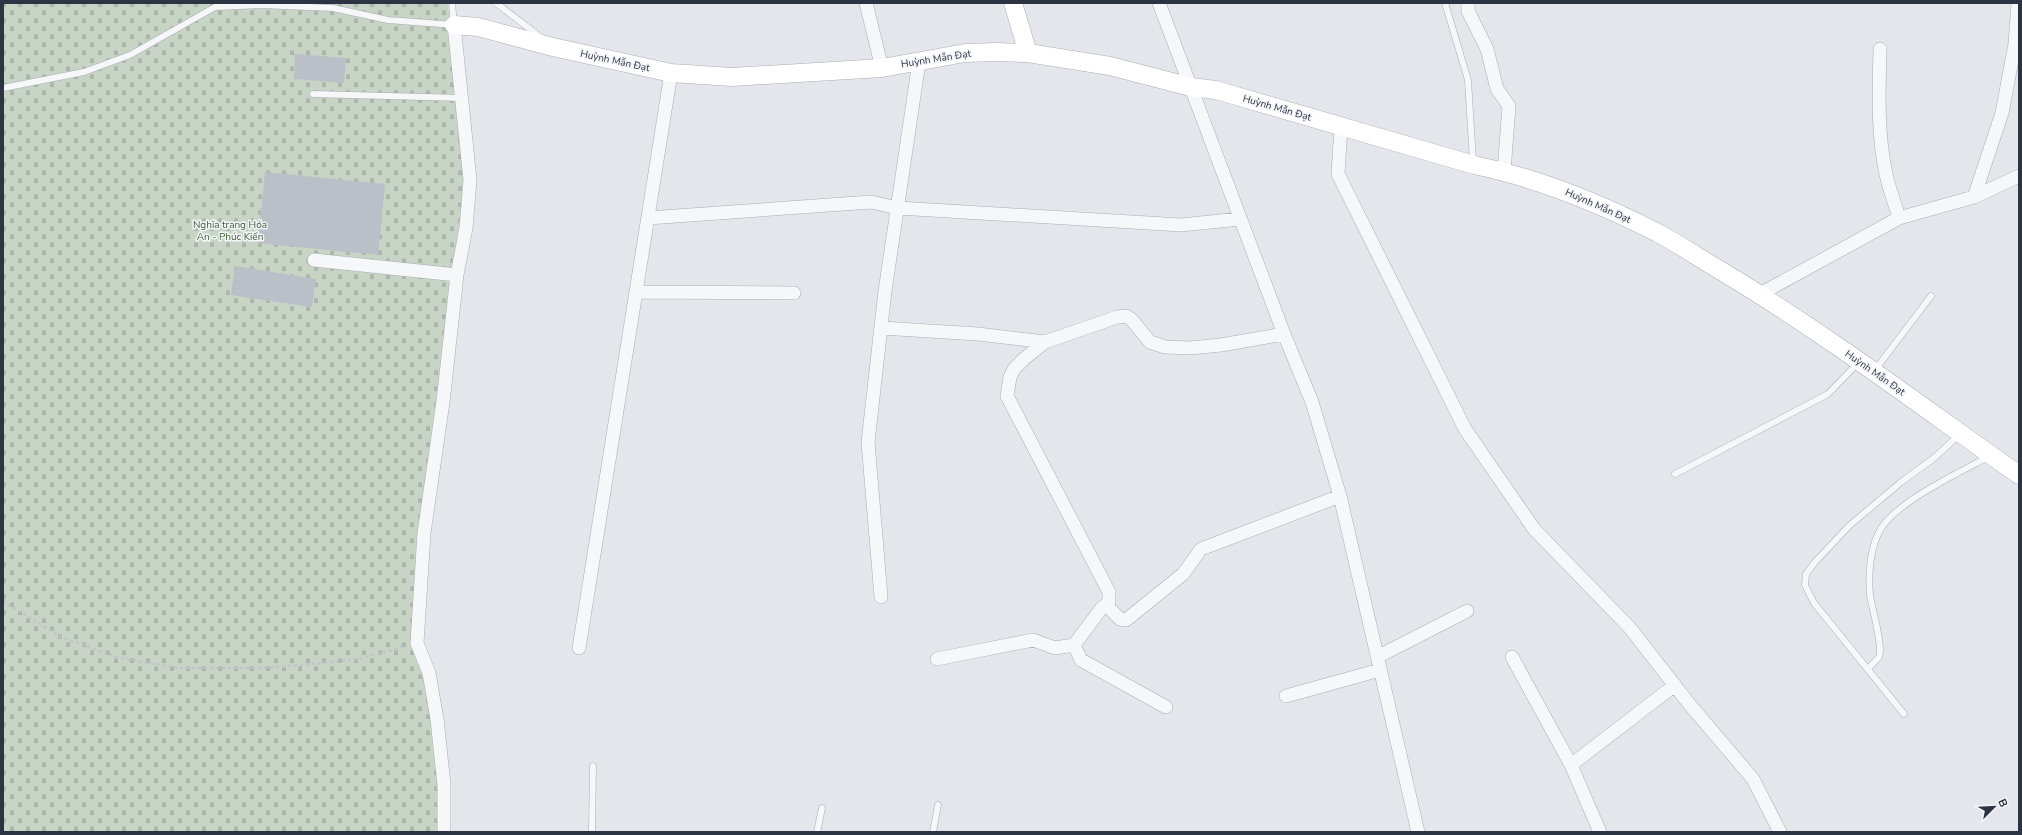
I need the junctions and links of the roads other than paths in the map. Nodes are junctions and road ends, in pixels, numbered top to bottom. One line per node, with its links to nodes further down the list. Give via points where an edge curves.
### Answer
1 (452, 3): 10 (lane)
2 (496, 3): 11 (lane)
3 (866, 3): 15 (street)
4 (1013, 3): 13 (main road)
5 (1159, 3): 17 (street)
6 (1441, 3): 9 (lane)
7 (1468, 3): 23 (street, via 1468,11 1490,58 1497,89 1509,106)
8 (2018, 3): 25 (street, via 2015,44 2002,113)
9 (1446, 6): 22 (lane, via 1468,80)
10 (454, 25): 11 (main road, Huỳnh Mẫn Đạt, via 478,27); 18 (lane, via 388,20 333,8 261,5 215,7 130,55 84,72); 20 (street)
11 (553, 47): 16 (main road, Huỳnh Mẫn Đạt)
12 (1880, 49): 28 (street, via 1881,142 1886,174)
13 (1028, 53): 14 (main road, Huỳnh Mẫn Đạt, via 965,53); 17 (main road, Huỳnh Mẫn Đạt, via 1110,66)
14 (919, 62): 15 (main road, Huỳnh Mẫn Đạt); 26 (street)
15 (882, 68): 16 (main road, Huỳnh Mẫn Đạt, via 732,77)
16 (671, 73): 27 (street)
17 (1191, 87): 21 (main road, Huỳnh Mẫn Đạt, via 1216,90); 29 (street)
18 (3, 88)
19 (313, 94): 20 (lane)
20 (462, 98): 31 (street, via 470,180 466,228)
21 (1341, 126): 22 (main road, Huỳnh Mẫn Đạt); 55 (street, via 1338,174 1465,429 1534,529 1630,628)
22 (1474, 165): 23 (main road, Huỳnh Mẫn Đạt)
23 (1504, 171): 34 (main road, Huỳnh Mẫn Đạt, via 1578,195 1658,234)
24 (2019, 176): 25 (street)
25 (1974, 197): 28 (street)
26 (898, 208): 27 (street, via 871,202); 29 (street, via 1181,225); 36 (street)
27 (648, 218): 32 (street)
28 (1899, 218): 34 (street)
29 (1240, 220): 37 (street)
30 (314, 260): 31 (street)
31 (457, 275): 63 (street, via 424,533 417,643 429,672 437,719 444,785)
32 (637, 292): 33 (street); 49 (street)
33 (794, 293)
34 (1760, 294): 39 (main road, Huỳnh Mẫn Đạt)
35 (1931, 296): 39 (lane)
36 (881, 328): 38 (street, via 978,334); 45 (street, via 868,442)
37 (1284, 334): 38 (street, via 1221,345 1165,347 1150,342 1126,316); 44 (street, via 1312,402)
38 (1045, 342): 46 (street, via 1014,369 1007,396 1109,592 1110,602)
39 (1867, 366): 40 (main road, Huỳnh Mẫn Đạt); 42 (lane, via 1828,394)
40 (1960, 434): 41 (main road, Huỳnh Mẫn Đạt); 53 (lane, via 1850,525 1806,574 1805,586 1814,603)
41 (1991, 455): 43 (main road, Huỳnh Mẫn Đạt); 53 (lane, via 1927,490 1882,526 1872,552 1870,586 1880,652 1879,657)
42 (1675, 474)
43 (2019, 475)
44 (1340, 496): 46 (street, via 1201,549 1183,574 1126,620 1120,619); 50 (street)
45 (881, 597)
46 (1107, 606): 48 (street, via 1101,609)
47 (1467, 611): 50 (street)
48 (1074, 645): 52 (street, via 1055,648 1033,640); 57 (street, via 1081,660)
49 (579, 648)
50 (1377, 657): 54 (street)
51 (1512, 657): 59 (street)
52 (937, 659)
53 (1868, 669): 58 (lane)
54 (1380, 670): 56 (street); 67 (street)
55 (1674, 685): 59 (street); 69 (street, via 1753,779)
56 (1286, 696)
57 (1166, 707)
58 (1904, 714)
59 (1571, 765): 68 (street)
60 (593, 766): 64 (lane)
61 (938, 805): 66 (lane)
62 (822, 808): 65 (lane)
63 (444, 832)
64 (592, 832)
65 (817, 832)
66 (934, 832)
67 (1418, 832)
68 (1600, 832)
69 (1780, 832)

